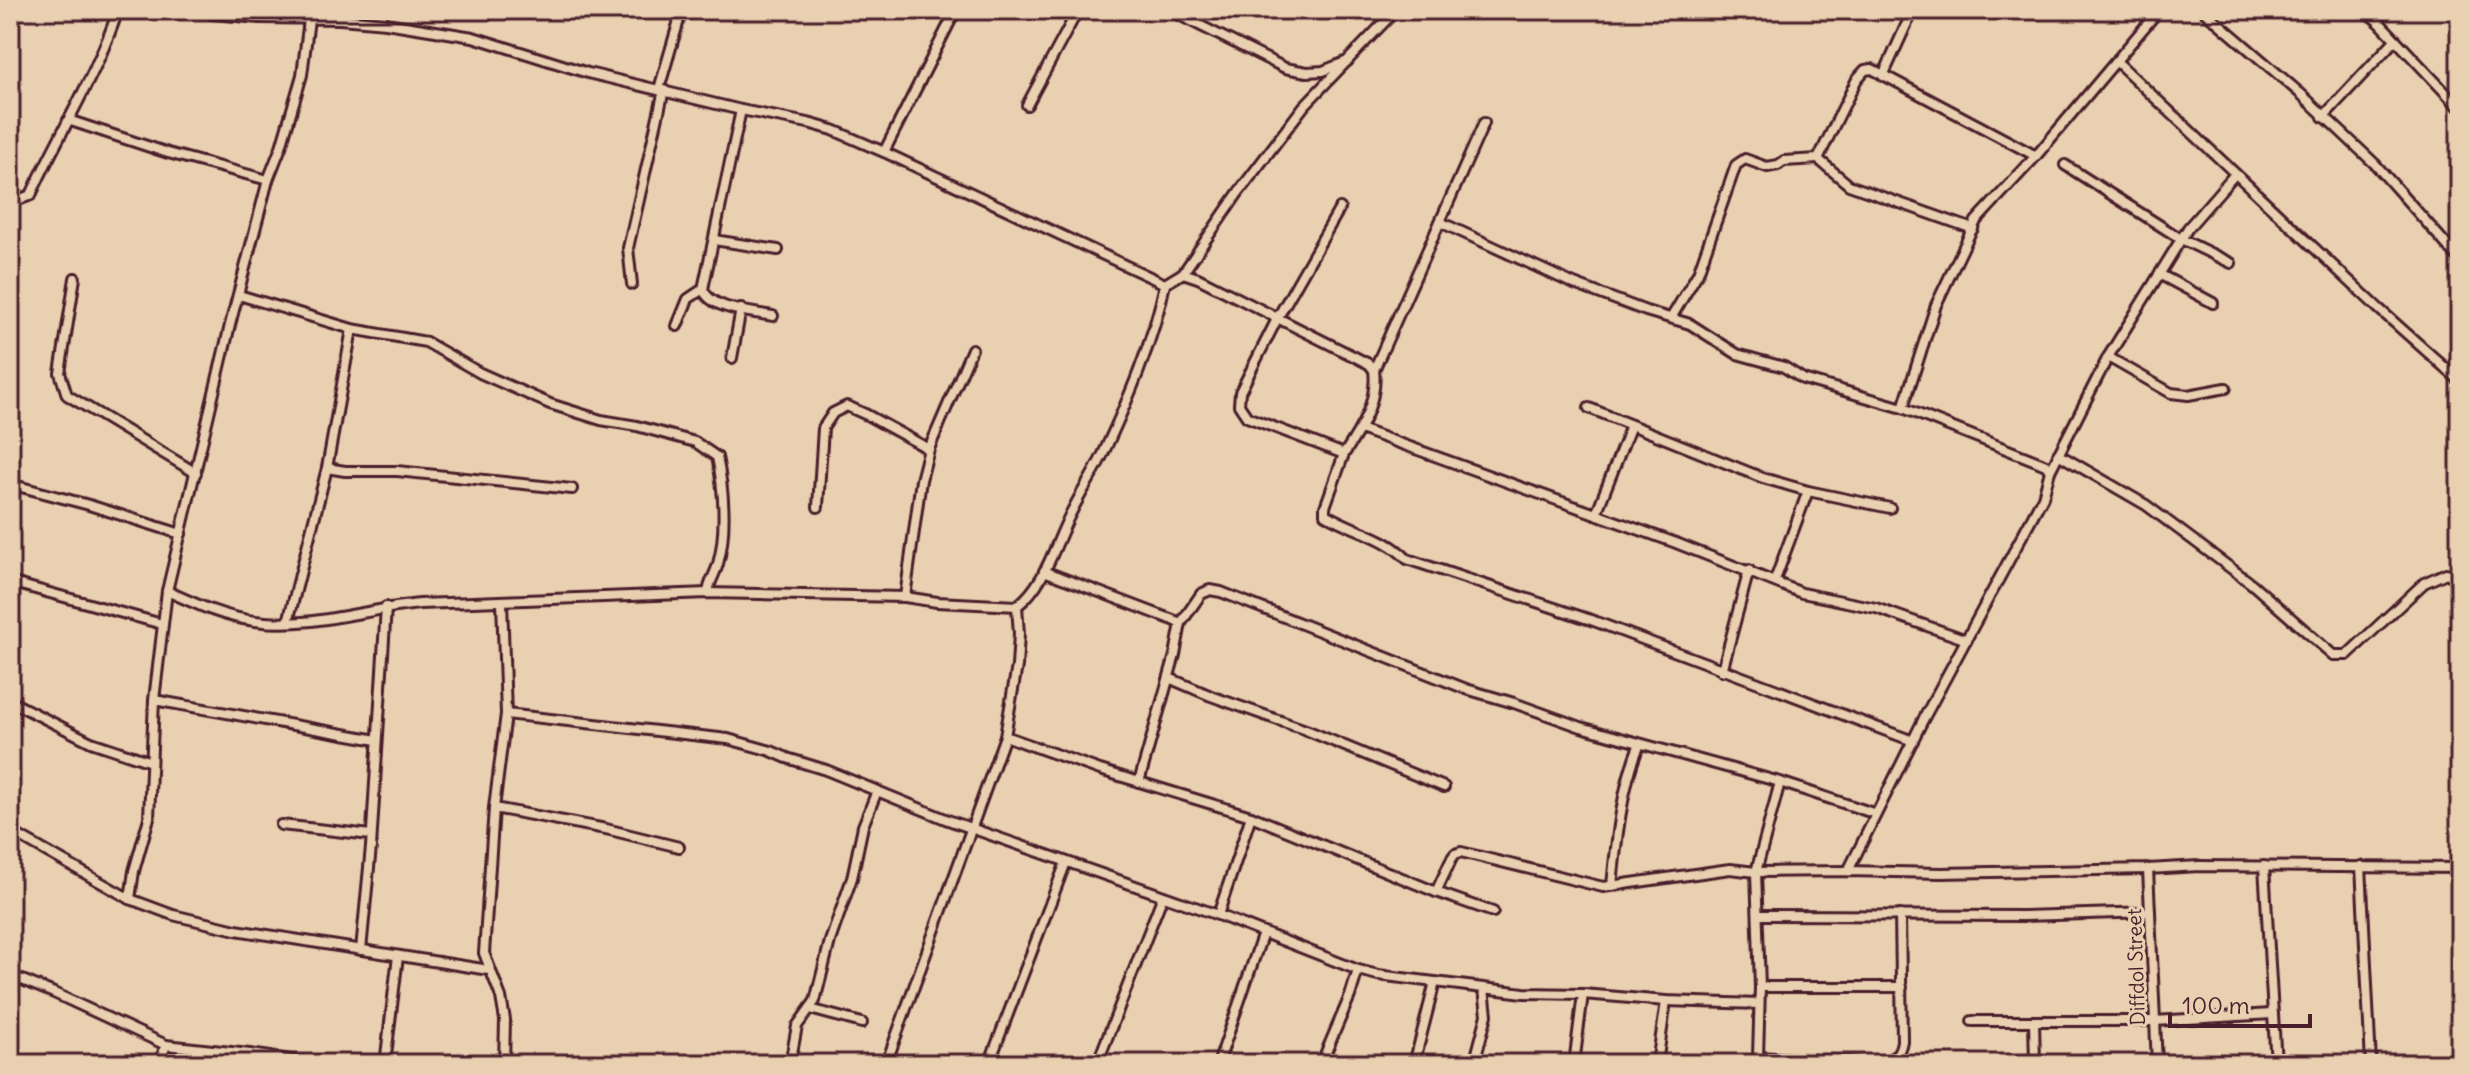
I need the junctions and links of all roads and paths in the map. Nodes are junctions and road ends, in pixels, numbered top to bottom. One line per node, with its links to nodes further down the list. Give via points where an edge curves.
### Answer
1 (118, 10): 24 (street)
2 (200, 10): 13 (street)
3 (682, 10): 19 (street)
4 (956, 10): 26 (street)
5 (1078, 10): 20 (street)
6 (1169, 10): 12 (street)
7 (1396, 10): 16 (street)
8 (1913, 10): 18 (street)
9 (2159, 10): 17 (street)
10 (2203, 10): 23 (street)
11 (2364, 10): 15 (street)
12 (1188, 14): 16 (street, via 1285,68 1323,71)
13 (289, 15): 14 (street)
14 (309, 19): 19 (street, via 386,23 473,37 588,73); 31 (street, via 302,75)
15 (2395, 40): 21 (street); 23 (street)
16 (1350, 60): 41 (street, via 1304,106)
17 (2116, 61): 27 (street); 30 (street)
18 (1883, 76): 27 (street); 28 (street, via 1872,69 1857,79)
19 (662, 89): 22 (street); 44 (street, via 628,248)
20 (1027, 105)
21 (2460, 108)
22 (741, 110): 26 (street, via 833,130); 37 (street)
23 (2323, 117): 39 (street, via 2375,164)
24 (68, 120): 31 (street); 32 (street, via 31,195 21,199)
25 (1484, 123): 34 (street)
26 (884, 152): 45 (street)
27 (2036, 156): 35 (street)
28 (1818, 159): 35 (street, via 1849,185); 52 (street, via 1767,167 1745,159 1739,162 1698,273)
29 (2065, 165): 36 (street)
30 (2235, 174): 36 (street); 59 (street)
31 (268, 180): 47 (street)
32 (10, 193)
33 (1340, 208): 51 (street)
34 (1440, 222): 52 (street, via 1574,284); 58 (street)
35 (1973, 229): 62 (street, via 1936,305)
36 (2181, 239): 40 (street); 42 (street)
37 (714, 240): 38 (street); 46 (street)
38 (778, 250)
39 (2460, 260)
40 (2231, 263)
41 (1183, 273): 45 (street); 51 (street)
42 (2159, 274): 48 (street); 56 (street)
43 (75, 278): 70 (street, via 60,373 67,395)
44 (632, 284)
45 (1165, 284): 79 (street, via 1139,371)
46 (703, 289): 49 (street, via 715,303); 53 (street, via 688,299)
47 (239, 295): 54 (street); 70 (street)
48 (2213, 303)
49 (741, 309): 50 (street); 57 (street)
50 (773, 316)
51 (1278, 317): 58 (street); 66 (street, via 1240,392 1239,405 1247,417)
52 (1671, 318): 62 (street, via 1698,328 1737,354)
53 (677, 326)
54 (352, 329): 68 (street); 84 (street, via 426,342 550,404 695,442 717,457 723,486 721,537)
55 (972, 349): 65 (street)
56 (2108, 357): 60 (street, via 2171,393); 67 (street)
57 (732, 358)
58 (1374, 370): 64 (street, via 1373,395)
59 (2460, 381)
60 (2226, 388)
61 (1589, 408): 63 (street)
62 (1903, 408): 69 (street)
63 (1631, 425): 73 (street); 76 (street)
64 (1360, 429): 66 (street); 76 (street)
65 (929, 449): 74 (street, via 847,406 833,413 823,428); 85 (street)
66 (1344, 454): 93 (street, via 1325,514 1395,547 1407,559 1594,621)
67 (2058, 454): 69 (street); 81 (street, via 2146,505 2252,584 2333,655 2347,655 2424,583 2446,573)
68 (327, 468): 72 (street); 89 (street)
69 (2050, 471): 92 (street, via 2043,497)
70 (196, 473): 77 (street)
71 (10, 485): 77 (street)
72 (572, 489)
73 (1808, 491): 75 (street); 80 (street)
74 (818, 507)
75 (1890, 508)
76 (1596, 514): 78 (street)
77 (181, 534): 83 (street)
78 (1749, 570): 80 (street); 93 (street)
79 (1044, 571): 87 (street, via 1030,596); 90 (street)
80 (1775, 580): 92 (street, via 1802,593 1876,608)
81 (2460, 580)
82 (10, 582): 91 (street)
83 (167, 591): 89 (street, via 218,613); 91 (street)
84 (708, 593): 85 (street); 86 (street)
85 (905, 597): 87 (street)
86 (502, 602): 88 (street); 97 (street)
87 (1017, 606): 98 (street, via 1017,666)
88 (386, 607): 89 (street); 99 (street)
89 (288, 622)
90 (1181, 623): 94 (street); 101 (street, via 1201,594 1221,592 1466,689)
91 (162, 624): 95 (street)
92 (1967, 640): 100 (street)
93 (1722, 671): 100 (street)
94 (1169, 678): 103 (street); 105 (street)
95 (154, 700): 99 (street); 102 (street)
96 (10, 701): 102 (street, via 91,742)
97 (506, 714): 106 (street, via 728,739); 107 (street)
98 (1005, 736): 103 (street); 111 (street)
99 (377, 740): 113 (street)
100 (1913, 741): 108 (street)
101 (1640, 744): 104 (street); 122 (street, via 1626,791)
102 (151, 762): 125 (street, via 149,818)
103 (1139, 782): 109 (street)
104 (1780, 782): 108 (street); 121 (street)
105 (1444, 787)
106 (877, 791): 111 (street); 145 (street)
107 (494, 808): 114 (street); 135 (street, via 484,953)
108 (1876, 814): 120 (street)
109 (1251, 816): 123 (street); 128 (street)
110 (281, 825): 113 (street)
111 (971, 827): 115 (street); 159 (street)
112 (10, 831): 125 (street)
113 (371, 835): 133 (street)
114 (679, 847)
115 (1066, 862): 124 (street); 160 (street)
116 (2264, 866): 117 (street); 119 (street); 146 (street)
117 (2361, 866): 118 (street); 172 (street)
118 (2458, 868): 131 (street)
119 (2148, 869): 120 (street); 127 (street, Diffdol Street)
120 (1848, 871): 121 (street)
121 (1756, 872): 122 (street, via 1709,871); 129 (street)
122 (1612, 886): 123 (street, via 1461,852 1452,858)
123 (1436, 892): 126 (street)
124 (1162, 898): 128 (street); 161 (street)
125 (130, 899): 133 (street, via 205,924)
126 (1493, 912)
127 (2150, 912): 130 (street); 149 (street, Diffdol Street)
128 (1218, 915): 132 (street)
129 (1759, 915): 130 (street); 139 (street)
130 (1900, 915): 140 (street)
131 (2460, 920)
132 (1263, 933): 136 (street); 162 (street)
133 (361, 950): 134 (street)
134 (398, 956): 135 (street); 156 (street)
135 (489, 970): 157 (street, via 505,1020)
136 (1358, 970): 138 (street); 163 (street)
137 (12, 977): 151 (street)
138 (1435, 982): 141 (street); 164 (street)
139 (1760, 987): 140 (street); 144 (street)
140 (1902, 987): 168 (street, via 1900,1050)
141 (1484, 989): 142 (street); 165 (street, via 1487,1015)
142 (1583, 994): 143 (street); 166 (street)
143 (1666, 1001): 144 (street); 167 (street)
144 (1759, 1004): 152 (street)
145 (810, 1009): 150 (street); 158 (street, via 797,1026)
146 (2272, 1014): 149 (street); 171 (street)
147 (1972, 1021): 148 (street)
148 (2034, 1021): 149 (street); 169 (street)
149 (2154, 1021): 170 (street, Diffdol Street)
150 (862, 1023)
151 (166, 1045): 153 (street); 154 (street)
152 (1756, 1060): 168 (street)
153 (290, 1061): 155 (street)
154 (159, 1064)
155 (318, 1064)
156 (385, 1064)
157 (504, 1064)
158 (790, 1064)
159 (886, 1064)
160 (989, 1064)
161 (1097, 1064)
162 (1218, 1064)
163 (1321, 1064)
164 (1414, 1064)
165 (1474, 1064)
166 (1574, 1064)
167 (1657, 1064)
168 (1882, 1064)
169 (2035, 1064)
170 (2157, 1064)
171 (2276, 1064)
172 (2371, 1064)

